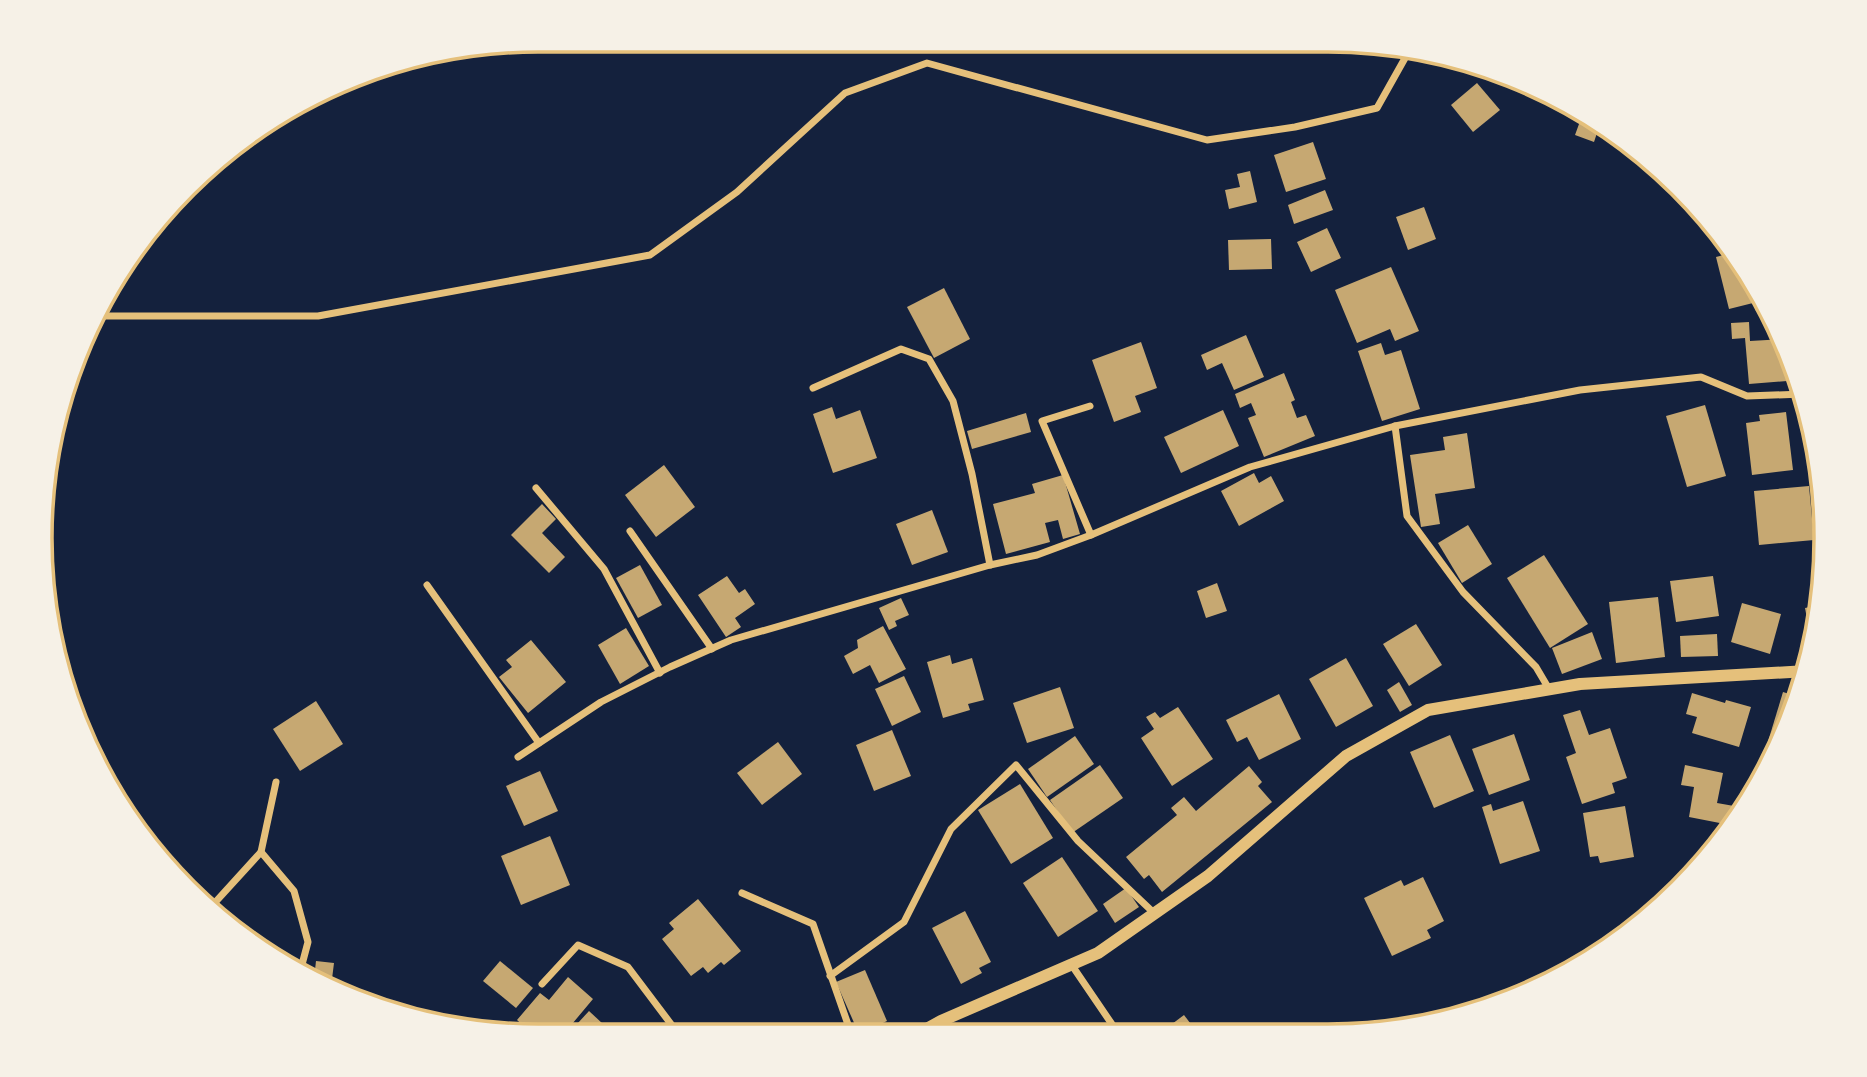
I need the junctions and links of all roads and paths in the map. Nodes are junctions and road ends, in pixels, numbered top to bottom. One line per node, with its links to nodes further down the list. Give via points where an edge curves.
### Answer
1 (1404, 59): 2 (street, via 1377,108 1208,140 927,63 845,93 737,192 650,255 318,316)
2 (107, 316)
3 (813, 388): 10 (street, via 901,349 929,359 953,401)
4 (1793, 394): 6 (street, via 1747,396 1701,377 1580,390)
5 (1090, 406): 9 (street, via 1042,421)
6 (1395, 426): 9 (street, via 1250,467); 15 (street, via 1407,516 1463,592 1536,667)
7 (536, 488): 14 (street, via 604,569)
8 (630, 531): 12 (street)
9 (1091, 535): 10 (street, via 1037,555)
10 (990, 565): 12 (street)
11 (426, 585): 16 (street)
12 (712, 649): 14 (street)
13 (1796, 672): 15 (street, via 1580,684)
14 (660, 673): 16 (street, via 601,702)
15 (1549, 690): 22 (street, via 1428,710 1358,749 1208,876)
16 (539, 743): 17 (street)
17 (518, 757)
18 (276, 782): 19 (street)
19 (261, 852): 21 (street); 23 (street, via 294,891 308,942)
20 (742, 893): 25 (street, via 813,924)
21 (216, 902)
22 (1154, 914): 24 (street, via 1098,953); 25 (street, via 1078,841 1016,765 951,828 904,922)
23 (302, 963)
24 (1071, 964): 29 (street); 30 (street)
25 (830, 976): 28 (street)
26 (542, 984): 27 (street, via 578,945 628,967)
27 (671, 1024)
28 (848, 1024)
29 (936, 1024)
30 (1113, 1024)

